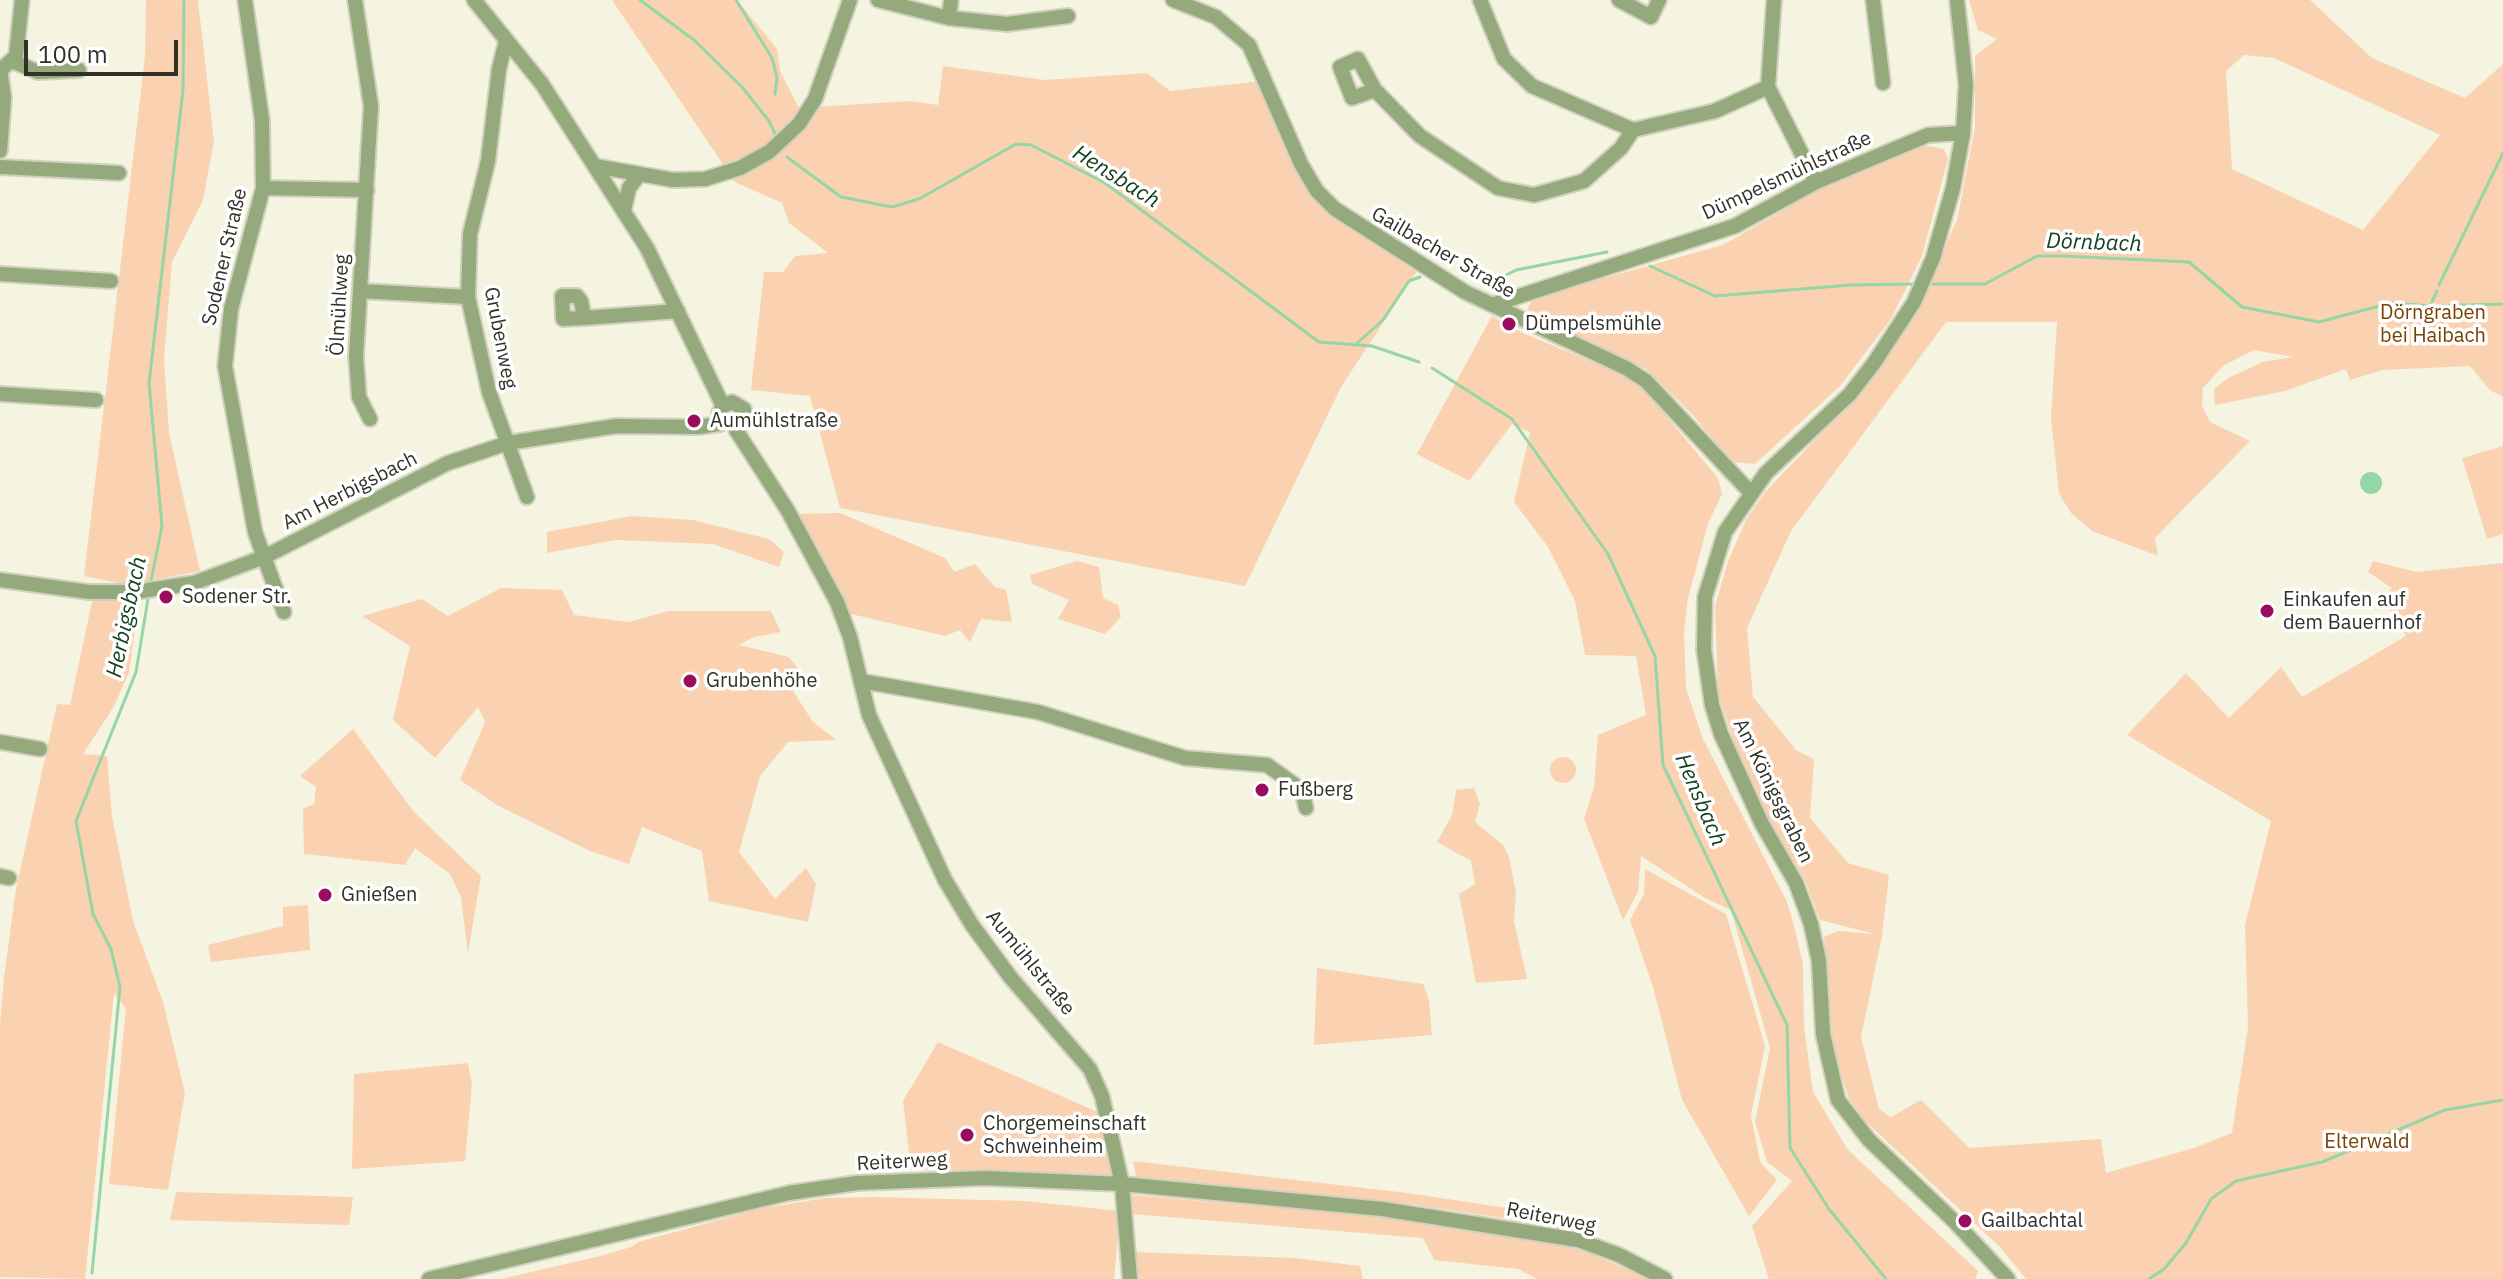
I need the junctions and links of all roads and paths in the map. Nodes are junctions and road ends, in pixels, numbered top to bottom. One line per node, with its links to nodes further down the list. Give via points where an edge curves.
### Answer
1 (22, 0): 18 (street)
2 (245, 0): 31 (street, Sodener Straße, via 262,120)
3 (355, 0): 32 (street, Ölmühlweg, via 369,77)
4 (474, 0): 17 (street, Aumühlstraße)
5 (850, 0): 29 (street, via 815,99 792,132 769,152 705,179)
6 (878, 0): 16 (street)
7 (951, 0): 16 (street)
8 (1173, 0): 38 (street, Gailbacher Straße, via 1216,17 1249,45 1301,164 1335,209)
9 (1480, 0): 23 (street, via 1504,59 1532,86)
10 (1619, 0): 11 (street, via 1651,17)
11 (1659, 0)
12 (1774, 0): 21 (street)
13 (1873, 0): 20 (street)
14 (1957, 0): 24 (street, Am Königsgraben, via 1966,85)
15 (1068, 16): 16 (street, via 1007,24)
16 (949, 18)
17 (506, 41): 26 (street, Aumühlstraße, via 542,84); 37 (street, Grubenweg, via 488,161 470,234)
18 (4, 67): 19 (street, via 51,74); 25 (street)
19 (79, 70)
20 (1883, 83)
21 (1768, 87): 23 (street, via 1715,111); 30 (street)
22 (1375, 90): 23 (street, via 1433,144 1498,188 1534,195 1584,181)
23 (1633, 130)
24 (1963, 133): 30 (street, Dümpelsmühlstraße, via 1928,135); 48 (street, Am Königsgraben, via 1933,258 1914,302 1850,394)
25 (0, 151)
26 (595, 166): 29 (street); 33 (street, Aumühlstraße)
27 (0, 167): 28 (street)
28 (119, 173)
29 (638, 176): 33 (street)
30 (1816, 182): 38 (street, Dümpelsmühlstraße, via 1735,226)
31 (263, 188): 32 (street); 50 (street, Sodener Straße, via 231,309 225,366)
32 (367, 190): 36 (street, Ölmühlweg)
33 (624, 210): 39 (street, Aumühlstraße)
34 (0, 274): 35 (street)
35 (111, 281)
36 (360, 291): 37 (street); 44 (street, Ölmühlweg, via 359,397)
37 (468, 297): 47 (street, Grubenweg, via 489,392)
38 (1492, 305): 48 (street, Gailbacher Straße, via 1646,381)
39 (678, 311): 40 (street); 43 (street, Aumühlstraße)
40 (584, 318)
41 (0, 394): 42 (street)
42 (96, 400)
43 (723, 406): 45 (street); 46 (street, Aumühlstraße, via 732,402 744,409 746,419)
44 (370, 419)
45 (720, 424): 46 (street); 47 (street, Am Herbigsbach, via 616,426)
46 (736, 430): 53 (street, Aumühlstraße, via 837,602)
47 (508, 443): 49 (street, Grubenweg); 50 (street, Am Herbigsbach, via 448,463)
48 (1750, 492): 58 (street, Am Königsgraben, via 1725,532 1710,574 1704,627 1707,678 1721,734 1811,924 1831,1081 1852,1122)
49 (527, 497)
50 (264, 557): 51 (street, Am Herbigsbach, via 194,583 135,592 89,592); 52 (street, Sodener Straße)
51 (0, 580)
52 (284, 612)
53 (861, 681): 56 (street, via 1051,715 1185,758 1267,765 1302,790); 57 (street, Aumühlstraße, via 869,715 945,880 1011,978 1090,1069 1102,1096)
54 (0, 742): 55 (street)
55 (40, 749)
56 (1306, 808)
57 (1122, 1184): 59 (street, Reiterweg, via 985,1178 844,1185 758,1199); 60 (street, Aumühlstraße); 61 (street, Reiterweg, via 1382,1209 1578,1240)
58 (2002, 1277)
59 (429, 1279)
60 (1130, 1279)
61 (1665, 1279)

